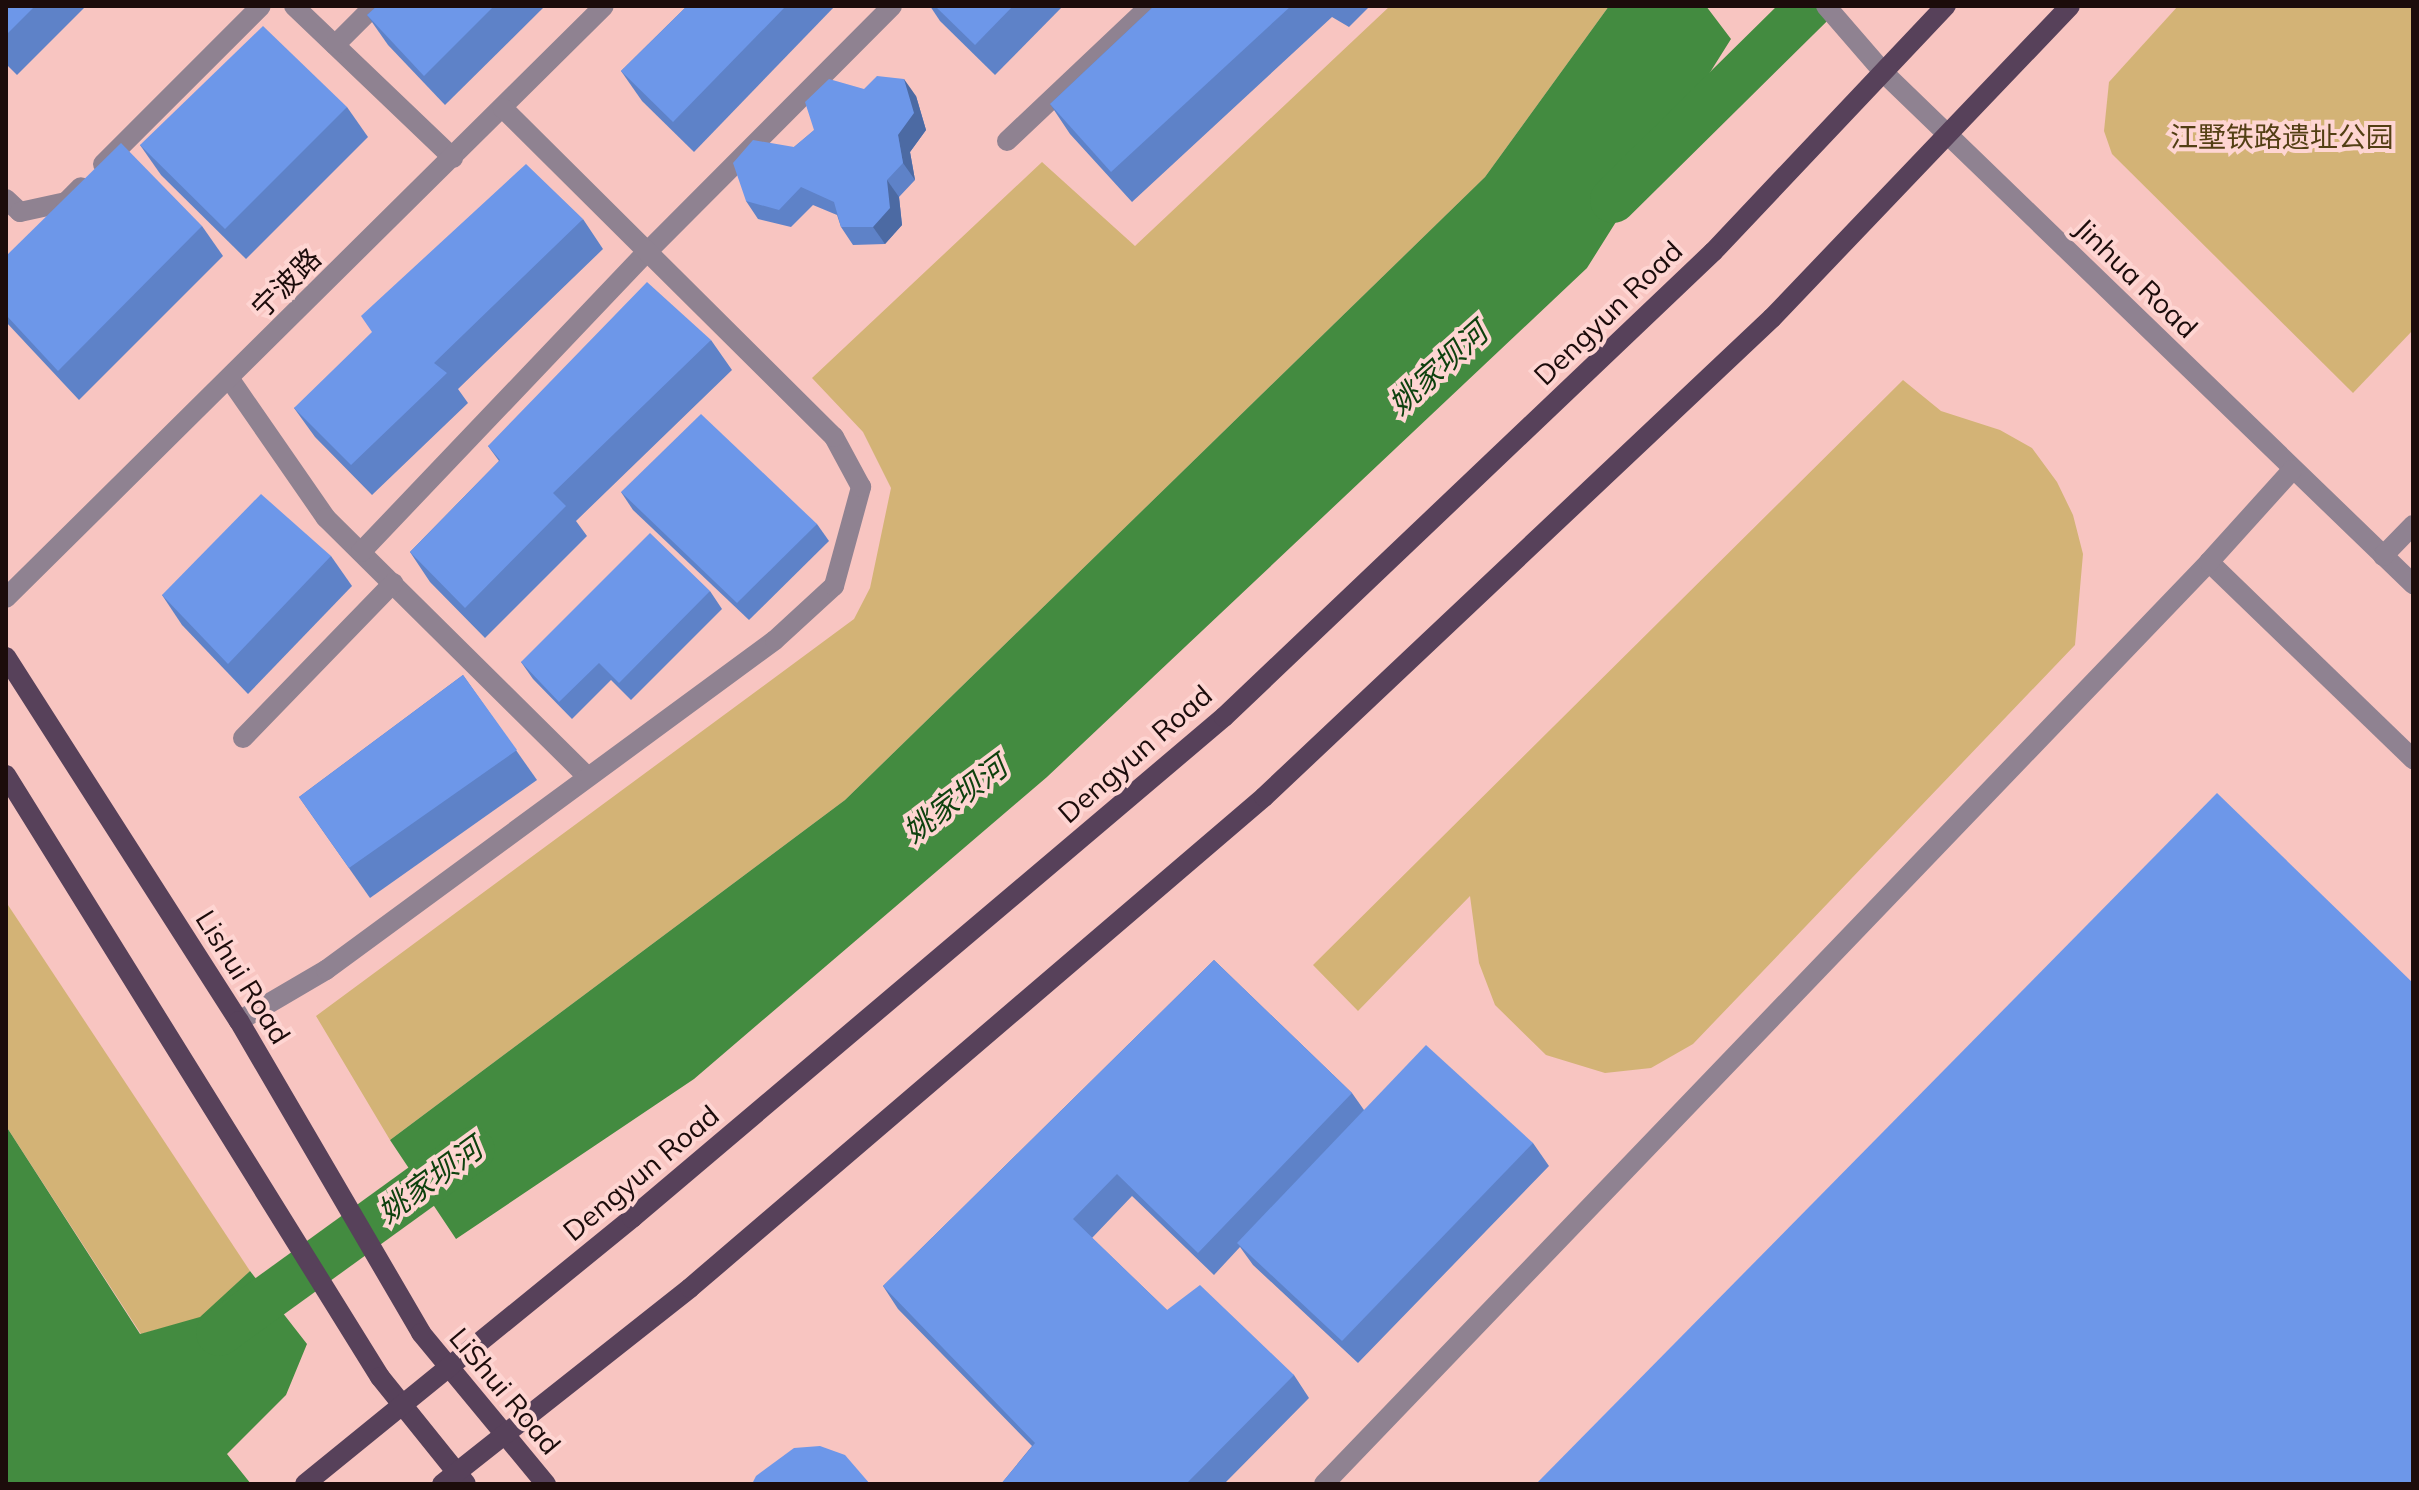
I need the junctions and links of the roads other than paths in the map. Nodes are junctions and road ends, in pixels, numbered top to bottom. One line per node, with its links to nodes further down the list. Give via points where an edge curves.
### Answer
1 (261, 6): 16 (street, via 66,202 20,212)
2 (294, 6): 10 (street)
3 (374, 6): 10 (street)
4 (604, 6): 12 (street, 宁波路)
5 (892, 6): 17 (street)
6 (1150, 6): 14 (street)
7 (1946, 6): 11 (main road, Dengyun Road)
8 (2070, 6): 13 (main road)
9 (1832, 14): 11 (street, Jinhua Road)
10 (335, 45): 15 (street)
11 (1884, 73): 13 (street, Jinhua Road); 34 (main road, Dengyun Road, bridge, via 1713,252 1224,717 632,1218)
12 (503, 108): 15 (street, 宁波路); 17 (street)
13 (1947, 134): 19 (street, Jinhua Road); 35 (main road, bridge, via 1772,318 1264,797 690,1288)
14 (1007, 141)
15 (453, 158): 18 (street, 宁波路)
16 (6, 199)
17 (647, 252): 21 (street); 31 (street, via 834,437 861,487 834,586 775,640)
18 (229, 378): 21 (street, via 326,518); 26 (street, 宁波路)
19 (2292, 470): 22 (street, Jinhua Road); 23 (street)
20 (2413, 525): 22 (street)
21 (361, 552): 24 (street)
22 (2383, 556): 25 (street, Jinhua Road)
23 (2209, 562): 29 (street); 38 (street)
24 (393, 583): 28 (street); 31 (street)
25 (2413, 584)
26 (6, 598)
27 (6, 657): 32 (main road, Lishui Road)
28 (243, 738)
29 (2413, 759)
30 (6, 775): 36 (main road, via 380,1377)
31 (588, 777): 32 (street, via 326,970)
32 (239, 1021): 33 (main road, Lishui Road)
33 (421, 1333): 37 (main road, LiShui Road)
34 (305, 1484)
35 (442, 1484)
36 (466, 1484)
37 (546, 1484)
38 (1324, 1484)

